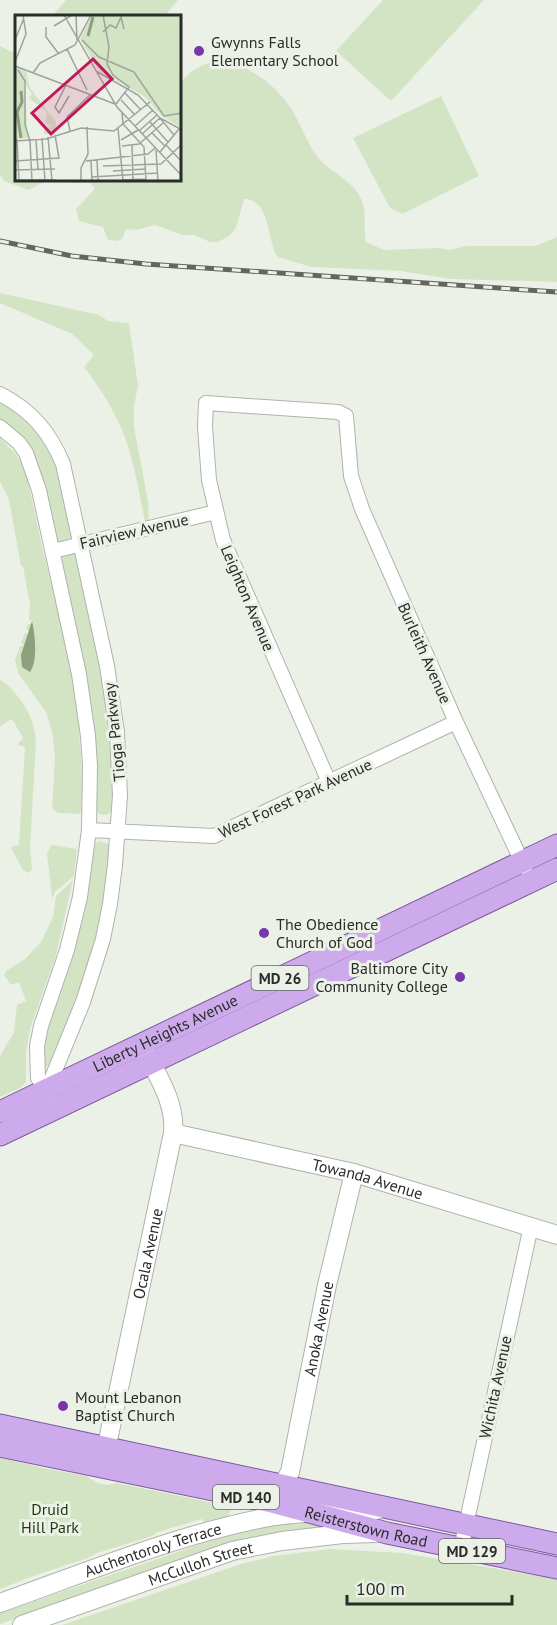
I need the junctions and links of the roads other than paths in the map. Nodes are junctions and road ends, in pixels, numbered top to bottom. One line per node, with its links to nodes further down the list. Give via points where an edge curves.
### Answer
1 (0, 394): 5 (street, Tioga Parkway, via 29,412 57,449 69,485)
2 (206, 403): 4 (street, Leighton Avenue, via 207,451); 7 (street, Burleith Avenue, via 338,412 346,416 351,476 362,509)
3 (0, 427): 6 (street, Tioga Parkway, via 19,443 31,463)
4 (216, 512): 5 (street, Fairview Avenue); 8 (street, Leighton Avenue, via 234,569)
5 (80, 544): 6 (street, Fairview Avenue); 10 (street, Tioga Parkway, via 117,732)
6 (53, 551): 9 (street, Tioga Parkway, via 88,736)
7 (456, 722): 8 (street, West Forest Park Avenue); 13 (street, Burleith Avenue)
8 (329, 782): 10 (street, West Forest Park Avenue, via 214,836)
9 (89, 830): 10 (street, West Forest Park Avenue); 15 (street, Tioga Parkway, via 74,923 37,1046 38,1078)
10 (118, 832): 15 (street, Tioga Parkway, via 103,939)
11 (557, 845): 13 (main road, Liberty Heights Avenue / MD 26)
12 (557, 869): 13 (main road, Liberty Heights Avenue / MD 26)
13 (526, 872): 14 (main road, Liberty Heights Avenue / MD 26)
14 (147, 1054): 15 (main road, Liberty Heights Avenue / MD 26); 17 (street, Ocala Avenue, via 171,1106 175,1119)
15 (50, 1100): 16 (main road, Liberty Heights Avenue / MD 26); 18 (main road, Liberty Heights Avenue / MD 26)
16 (0, 1112)
17 (173, 1133): 19 (street, Towanda Avenue); 24 (street, Ocala Avenue)
18 (0, 1135)
19 (354, 1173): 20 (street, Towanda Avenue); 25 (street, Anoka Avenue, via 290,1472)
20 (531, 1226): 21 (street, Towanda Avenue); 28 (street, Wichita Avenue)
21 (557, 1235)
22 (0, 1425): 24 (main road, Reisterstown Road / MD 140)
23 (0, 1446): 24 (main road, Reisterstown Road / MD 140)
24 (104, 1457): 25 (main road, Reisterstown Road / MD 140)
25 (278, 1494): 26 (main road, Reisterstown Road / MD 140); 27 (main road, Reisterstown Road / MD 140)
26 (394, 1510): 27 (street, MD 129); 28 (main road, Reisterstown Road / MD 129)
27 (311, 1512): 29 (main road, Reisterstown Road / MD 140); 33 (street, Auchentoroly Terrace / MD 129, via 256,1520 181,1539)
28 (466, 1525): 30 (main road, Reisterstown Road / MD 129); 31 (street, Wichita Avenue)
29 (387, 1533): 31 (main road, Reisterstown Road / MD 129); 34 (street, McCulloh Street / MD 129, via 309,1537 232,1551)
30 (557, 1544)
31 (461, 1548): 32 (main road, Reisterstown Road / MD 129)
32 (557, 1568)
33 (0, 1603)
34 (21, 1625)

